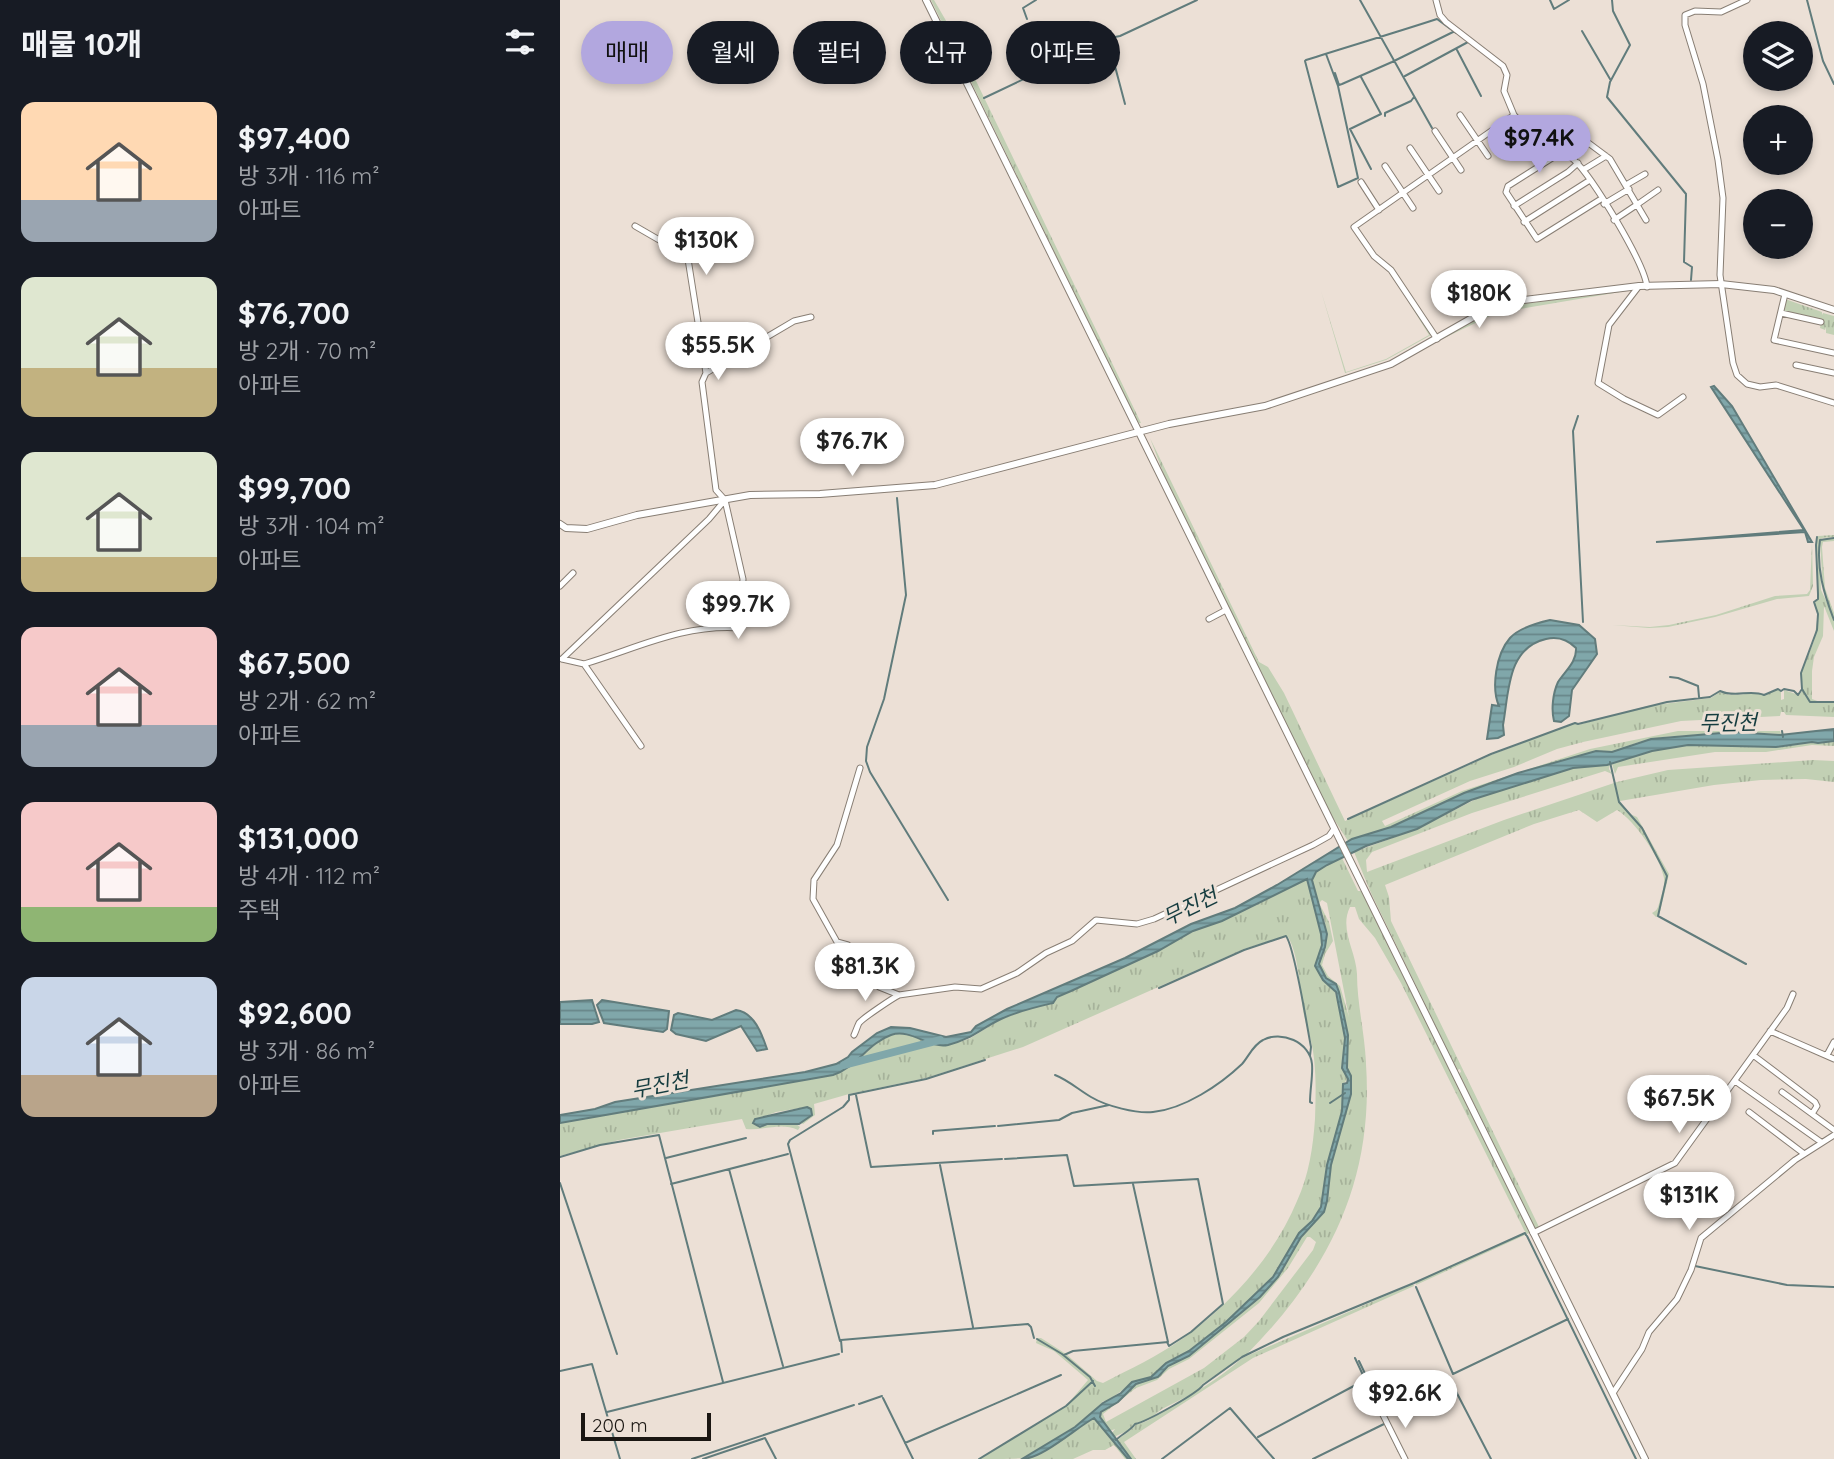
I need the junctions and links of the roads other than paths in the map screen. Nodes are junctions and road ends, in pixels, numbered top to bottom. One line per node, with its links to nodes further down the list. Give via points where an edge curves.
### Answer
1 (926, 0): 50 (main road)
2 (1436, 0): 5 (street, via 1446,22 1503,66 1507,75 1504,91)
3 (1747, 0): 36 (street, via 1721,12 1685,15 1722,189)
4 (1460, 115): 9 (street)
5 (1514, 115): 8 (street); 9 (street)
6 (1435, 131): 14 (street)
7 (1584, 138): 8 (street, via 1567,127); 11 (street); 13 (street)
8 (1544, 140): 11 (street)
9 (1478, 141): 12 (street); 14 (street)
10 (1410, 148): 20 (street)
11 (1563, 151): 15 (street); 29 (street, via 1508,186 1506,192)
12 (1488, 156)
13 (1606, 156): 18 (street); 23 (street)
14 (1453, 158): 17 (street); 20 (street)
15 (1578, 163): 18 (street); 29 (street)
16 (1385, 166): 26 (street)
17 (1461, 170)
18 (1583, 170): 21 (street)
19 (1645, 174): 23 (street)
20 (1428, 175): 25 (street); 26 (street)
21 (1590, 180): 27 (street); 34 (street)
22 (1361, 182): 31 (street)
23 (1628, 187): 27 (street); 28 (street)
24 (1658, 190): 28 (street)
25 (1439, 191)
26 (1403, 193): 30 (street); 31 (street)
27 (1603, 201): 32 (street); 34 (street, via 1537,239)
28 (1638, 204): 32 (street); 33 (street)
29 (1514, 206): 34 (street)
30 (1413, 208)
31 (1379, 210): 43 (street, via 1354,227 1374,256 1391,270)
32 (1614, 220): 37 (street, via 1640,262)
33 (1646, 220)
34 (1524, 222)
35 (635, 226): 46 (street, via 688,259)
36 (1721, 284): 37 (main road); 38 (main road); 49 (street, via 1733,363 1740,380)
37 (1643, 287): 43 (main road, via 1515,301 1491,308); 48 (street, via 1609,325 1598,383 1658,415)
38 (1785, 294): 39 (main road); 40 (street)
39 (1834, 310)
40 (1781, 313): 42 (street); 44 (street, via 1774,340)
41 (811, 317): 46 (street, via 794,321)
42 (1821, 322)
43 (1437, 339): 50 (main road, via 1391,364 1265,406)
44 (1834, 353)
45 (1796, 365): 47 (street)
46 (706, 373): 51 (street, via 702,382 716,490)
47 (1834, 373)
48 (1683, 397)
49 (1834, 402)
50 (1139, 432): 51 (main road, via 935,485); 55 (main road)
51 (725, 500): 52 (main road, via 587,529); 57 (street, via 562,659); 57 (street, via 743,579 740,628 666,636)
52 (560, 524)
53 (573, 573): 54 (street)
54 (560, 586)
55 (1226, 610): 56 (street); 60 (main road)
56 (1209, 619)
57 (584, 664): 58 (street)
58 (641, 746)
59 (860, 768): 62 (street, via 837,845 814,880 813,899 837,942 848,945 879,987)
60 (1336, 832): 62 (street, via 1154,919 1137,924 1096,920 1072,942 981,989); 76 (main road)
61 (1793, 994): 63 (street)
62 (900, 995): 64 (street, via 860,1021)
63 (1770, 1031): 66 (street); 67 (street)
64 (854, 1035)
65 (1834, 1042): 67 (street)
66 (1753, 1055): 69 (street); 72 (street, via 1815,1102)
67 (1827, 1055): 68 (street)
68 (1834, 1059)
69 (1735, 1081): 74 (street); 76 (street, via 1675,1163)
70 (1782, 1092): 72 (street)
71 (1749, 1112): 75 (street)
72 (1812, 1114): 73 (street)
73 (1834, 1133): 74 (street)
74 (1821, 1142): 75 (street)
75 (1803, 1153): 77 (street, via 1701,1238 1677,1299 1650,1332)
76 (1533, 1233): 77 (main road)
77 (1613, 1392): 80 (main road)
78 (1382, 1412): 79 (street)
79 (1405, 1459)
80 (1645, 1459)

